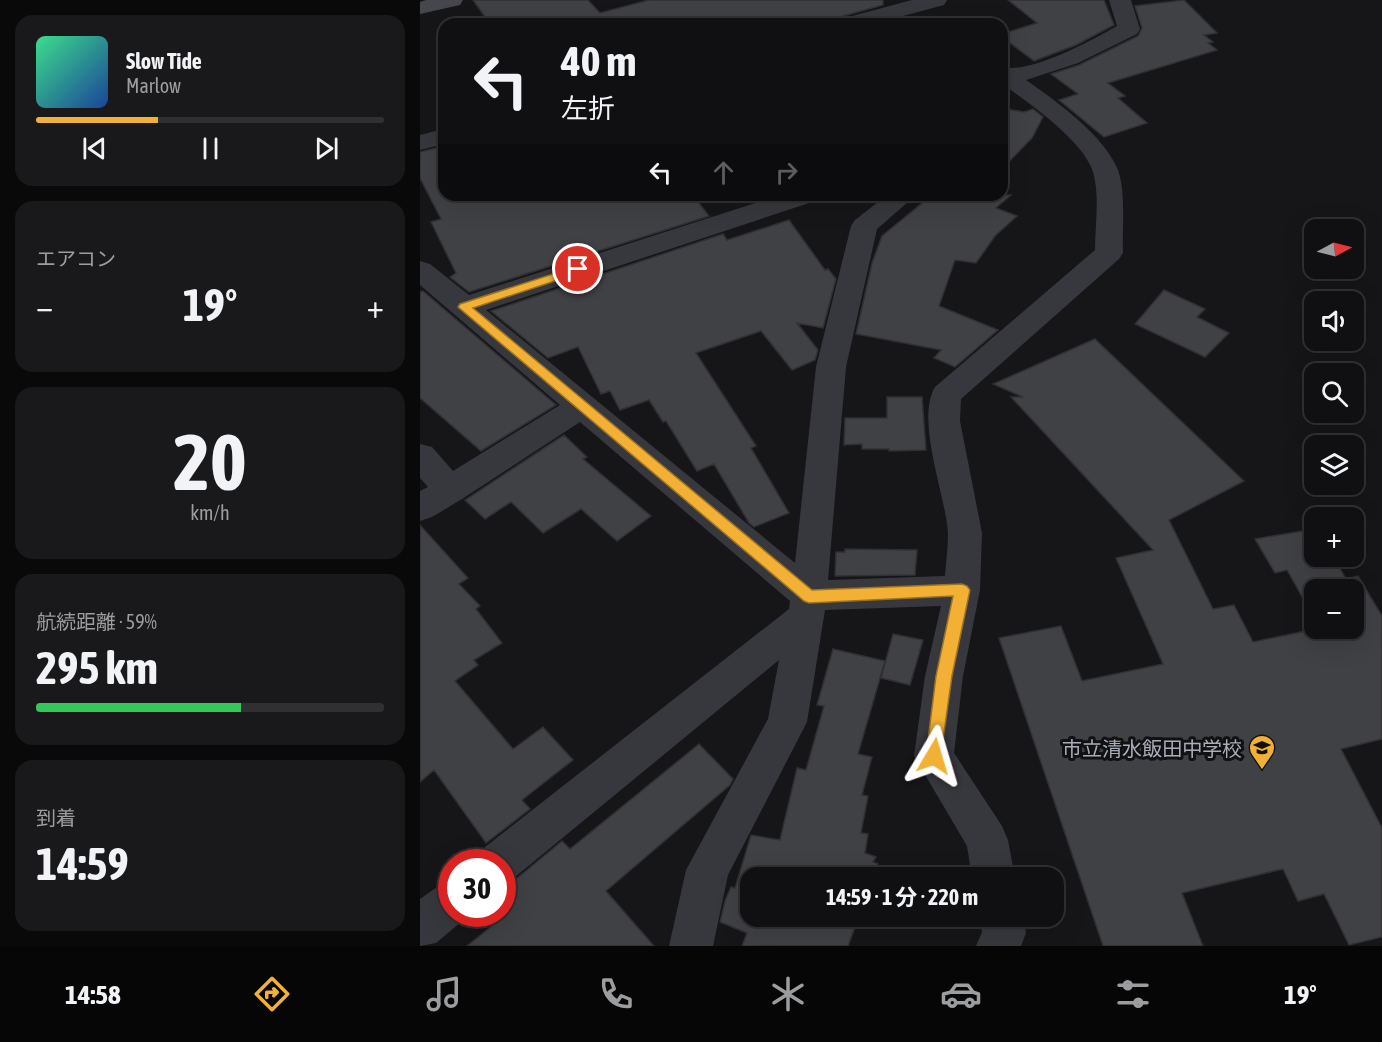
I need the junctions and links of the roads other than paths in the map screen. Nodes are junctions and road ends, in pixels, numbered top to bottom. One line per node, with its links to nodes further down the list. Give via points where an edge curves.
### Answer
1 (452, 0): 5 (street)
2 (873, 0): 6 (street)
3 (936, 0): 6 (street)
4 (1119, 0): 9 (street, via 1128,28 1081,56)
5 (420, 8)
6 (893, 12): 7 (street); 8 (street)
7 (871, 18)
8 (904, 18)
9 (1008, 77)
10 (1008, 81): 21 (street, via 1053,112 1096,153 1106,172 1109,253 946,395 945,421 965,533)
11 (438, 138): 12 (street)
12 (420, 142)
13 (788, 201): 16 (street)
14 (895, 201): 22 (street, via 864,226 831,367)
15 (420, 270): 16 (street)
16 (464, 307): 17 (street)
17 (582, 406): 19 (street); 22 (street)
18 (420, 456): 19 (street)
19 (450, 490): 20 (street)
20 (420, 508)
21 (962, 590): 22 (street); 24 (street, via 944,676 934,756 987,840)
22 (807, 607): 23 (street); 28 (street, via 787,722 707,870)
23 (516, 849)
24 (992, 867)
25 (438, 913): 26 (street)
26 (420, 927)
27 (1003, 927): 29 (street)
28 (691, 946)
29 (998, 946)

